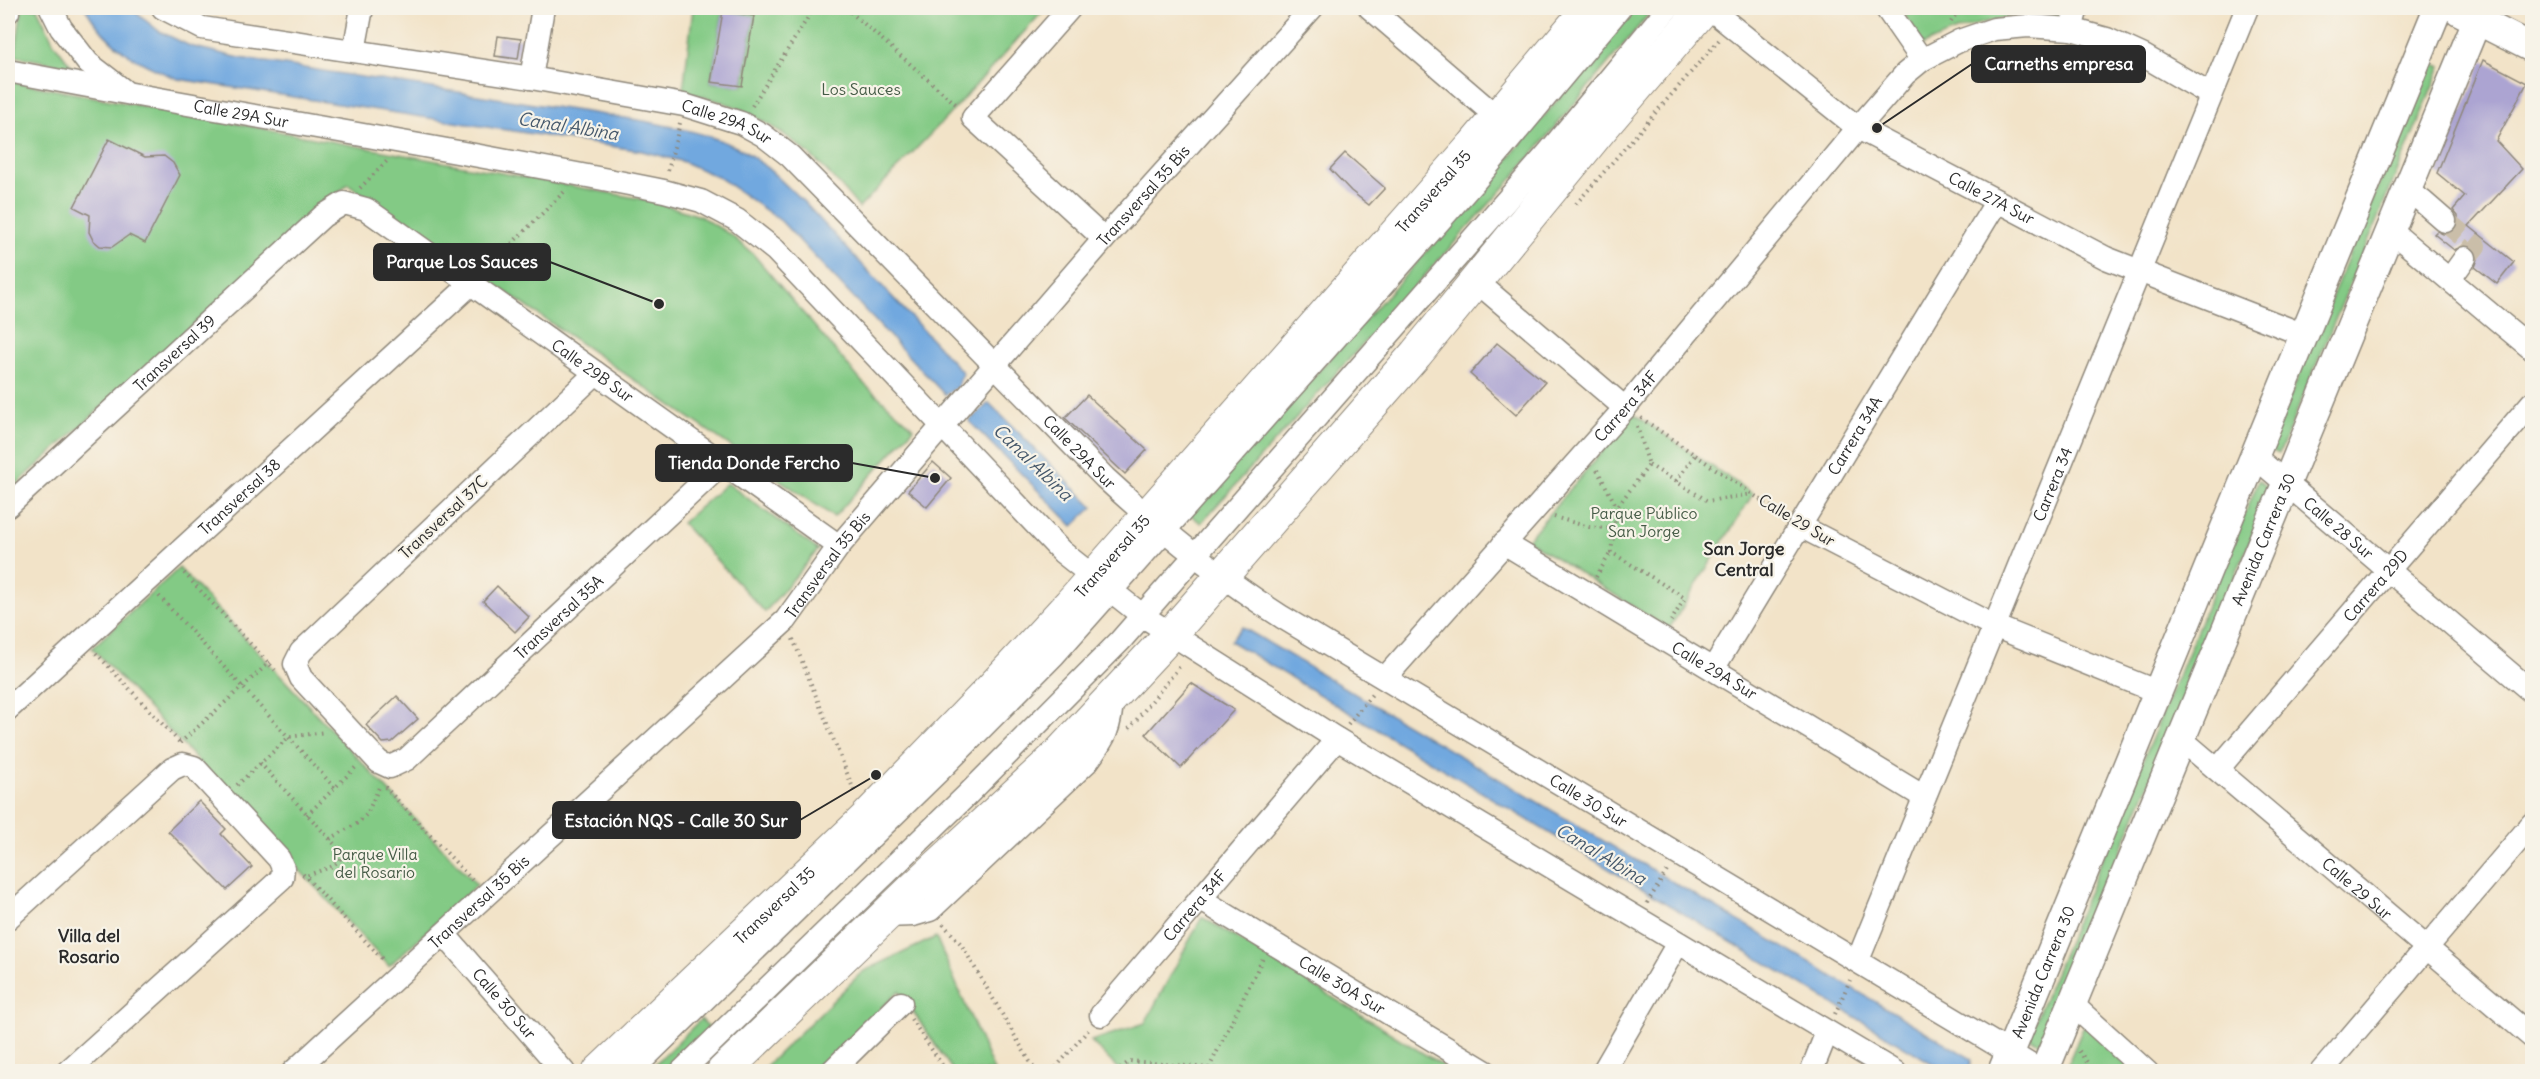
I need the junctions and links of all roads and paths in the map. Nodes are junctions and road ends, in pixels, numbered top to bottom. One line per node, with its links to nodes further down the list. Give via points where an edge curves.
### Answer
1 (51, 8): 27 (street, Calle 29A Sur, via 87,63)
2 (163, 8): 23 (street, Calle 29A Sur, via 202,28)
3 (362, 8): 23 (street)
4 (543, 8): 26 (street)
5 (814, 8): 32 (path)
6 (846, 8): 29 (path)
7 (1070, 8): 29 (street)
8 (1312, 8): 42 (street, Transversal 35 Bis)
9 (1370, 8): 30 (street)
10 (1589, 8): 30 (highway, Transversal 35)
11 (1620, 8): 66 (street, via 1476,180)
12 (1668, 8): 72 (street, via 1548,153)
13 (1704, 8): 46 (highway)
14 (1709, 8): 33 (street, Calle 27A Sur)
15 (1887, 8): 24 (street)
16 (1960, 8): 21 (path)
17 (2247, 8): 28 (street, Carrera 34)
18 (2438, 8): 48 (main road, Avenida Carrera 30)
19 (2471, 12): 22 (main road); 37 (main road, Avenida Carrera 30)
20 (2074, 18): 24 (street, Carrera 34F, via 1995,29 1959,41); 28 (street, Carrera 34F)
21 (1948, 27)
22 (2532, 48)
23 (354, 51): 26 (street, Calle 29A Sur)
24 (1922, 60): 33 (street, Carrera 34F)
25 (8, 71): 27 (street, Calle 29A Sur)
26 (531, 78): 32 (street, Calle 29A Sur, via 684,105)
27 (129, 94): 34 (street, Calle 29A Sur)
28 (2211, 95): 44 (street, Carrera 34)
29 (968, 114): 42 (street)
30 (1497, 117): 66 (highway, Transversal 35)
31 (680, 123): 35 (path)
32 (741, 123): 51 (street, Calle 29A Sur, via 790,156)
33 (1858, 128): 38 (street, Calle 27A Sur); 53 (street, Carrera 34F)
34 (406, 141): 36 (street, Calle 29A Sur); 39 (path)
35 (669, 170)
36 (582, 174): 47 (path); 54 (street, Calle 29A Sur, via 700,201 736,220 775,250)
37 (2406, 191): 40 (street); 41 (main road, Avenida Carrera 30)
38 (1997, 201): 44 (street, Calle 27A Sur); 67 (street, Carrera 34A)
39 (345, 203): 47 (street, Calle 29B Sur, via 366,209); 63 (street, Transversal 39, via 323,216)
40 (2445, 221)
41 (2390, 230): 45 (street); 61 (main road, Avenida Carrera 30)
42 (1104, 238): 51 (street, Transversal 35 Bis)
43 (2465, 258): 45 (street)
44 (2139, 272): 48 (street, Calle 27A Sur); 81 (street, Carrera 34)
45 (2450, 279): 49 (street)
46 (1476, 281): 53 (street); 74 (highway)
47 (471, 284): 50 (street, Calle 29B Sur); 75 (street, Transversal 38)
48 (2304, 335): 57 (main road, Avenida Carrera 30)
49 (2532, 349)
50 (596, 373): 58 (street, Calle 29B Sur); 83 (street, Transversal 37C, via 301,652)
51 (988, 374): 54 (street, Transversal 35 Bis); 66 (street, Calle 29A Sur)
52 (2532, 403): 73 (street, Carrera 29D)
53 (1630, 411): 55 (street, Carrera 34F); 56 (path, Calle 29 Sur); 59 (path)
54 (949, 418): 70 (street, Transversal 35 Bis); 76 (street, Calle 29A Sur, via 1062,552)
55 (1587, 451): 64 (path); 69 (street, Carrera 34F)
56 (1695, 455): 60 (path); 62 (path, Calle 29 Sur)
57 (2254, 456): 61 (street, Calle 28 Sur); 87 (main road, Avenida Carrera 30)
58 (723, 463): 70 (street, Calle 29B Sur); 99 (street, Transversal 35A, via 407,759)
59 (1649, 465): 60 (path); 64 (path)
60 (1676, 481): 62 (path, via 1708,501)
61 (2286, 483): 73 (street, Calle 28 Sur); 95 (main road, Avenida Carrera 30)
62 (1753, 494): 67 (path, Calle 29 Sur)
63 (8, 506)
64 (1617, 507): 68 (path)
65 (1548, 515): 68 (path, via 1589,527)
66 (1155, 523): 72 (street, Calle 30 Sur); 76 (highway, Transversal 35)
67 (1800, 526): 81 (street, Calle 29 Sur); 84 (street, Carrera 34A)
68 (1614, 528): 71 (path)
69 (1504, 543): 77 (street, Calle 29A Sur); 85 (street, Carrera 34F)
70 (839, 546): 79 (street, Transversal 35 Bis)
71 (1611, 552): 77 (path); 80 (path, via 1685,598)
72 (1195, 554): 74 (street, Calle 30 Sur); 78 (street)
73 (2389, 570): 88 (street, Calle 28 Sur); 100 (street, Carrera 29D)
74 (1223, 576): 82 (highway); 85 (street, Calle 30 Sur)
75 (146, 582): 86 (path); 90 (street, Transversal 38)
76 (1102, 584): 78 (street); 105 (highway, Transversal 35, via 992,688); 131 (street, via 1054,655)
77 (1587, 593): 84 (street, Calle 29A Sur)
78 (1143, 616): 82 (street); 132 (street, via 1067,697)
79 (786, 620): 105 (path); 114 (street, Transversal 35 Bis)
80 (1668, 626)
81 (1994, 626): 87 (street, Calle 29 Sur); 102 (street, Carrera 34)
82 (1172, 634): 94 (street); 133 (highway, via 1017,794)
83 (295, 664): 86 (path, via 267,662); 92 (street, via 301,678)
84 (1713, 669): 102 (street, Calle 29A Sur)
85 (1385, 678): 118 (street, Calle 30 Sur)
86 (242, 686): 93 (path); 98 (path, via 180,742)
87 (2158, 692): 125 (main road, Avenida Carrera 30)
88 (2532, 692)
89 (1368, 699): 91 (path)
90 (8, 709)
91 (1351, 720)
92 (342, 723): 93 (path, via 332,730); 96 (street)
93 (290, 737): 97 (path); 101 (path)
94 (1336, 739): 111 (street, Carrera 34F); 115 (street)
95 (2181, 739): 100 (street, Calle 29 Sur); 120 (main road, Avenida Carrera 30)
96 (368, 753): 99 (street); 101 (path)
97 (260, 763): 103 (path); 104 (path)
98 (183, 764): 103 (street, via 194,767); 113 (street)
99 (390, 766): 107 (path, via 367,814)
100 (2218, 769): 116 (street, Calle 29 Sur)
101 (335, 788): 104 (path)
102 (1924, 797): 118 (street, Carrera 34)
103 (224, 799): 109 (street, via 279,859)
104 (307, 815): 107 (path)
105 (864, 820): 130 (highway, Transversal 35)
106 (2532, 824): 116 (street)
107 (330, 839): 109 (path, via 340,858 333,866 305,876)
108 (1667, 872): 110 (path)
109 (283, 873): 127 (street)
110 (1649, 898)
111 (1200, 899): 121 (street, Carrera 34F); 140 (street, Calle 30A Sur)
112 (936, 917): 136 (path, via 961,944)
113 (8, 918)
114 (444, 934): 128 (street, Transversal 35 Bis); 129 (street, Calle 30 Sur)
115 (1678, 943): 122 (street); 141 (street)
116 (2427, 948): 123 (street, Calle 29 Sur); 147 (street)
117 (1265, 953): 126 (path)
118 (1854, 968): 122 (path); 125 (street, Calle 30 Sur)
119 (901, 1003): 134 (street); 135 (path)
120 (2072, 1004): 144 (main road, Avenida Carrera 30); 146 (street)
121 (1101, 1015): 137 (path)
122 (1830, 1025): 142 (street); 143 (street)
123 (2532, 1037)
124 (2078, 1050): 145 (path)
125 (2006, 1062): 144 (street, Calle 30 Sur)
126 (1209, 1068): 138 (path, via 1130,1061); 139 (path)
127 (67, 1071)
128 (293, 1071)
129 (564, 1071)
130 (599, 1071)
131 (630, 1071)
132 (681, 1071)
133 (723, 1071)
134 (831, 1071)
135 (947, 1071)
136 (1036, 1071)
137 (1052, 1071)
138 (1116, 1071)
139 (1253, 1071)
140 (1486, 1071)
141 (1603, 1071)
142 (1811, 1071)
143 (1895, 1071)
144 (2043, 1071)
145 (2094, 1071)
146 (2147, 1071)
147 (2321, 1071)

